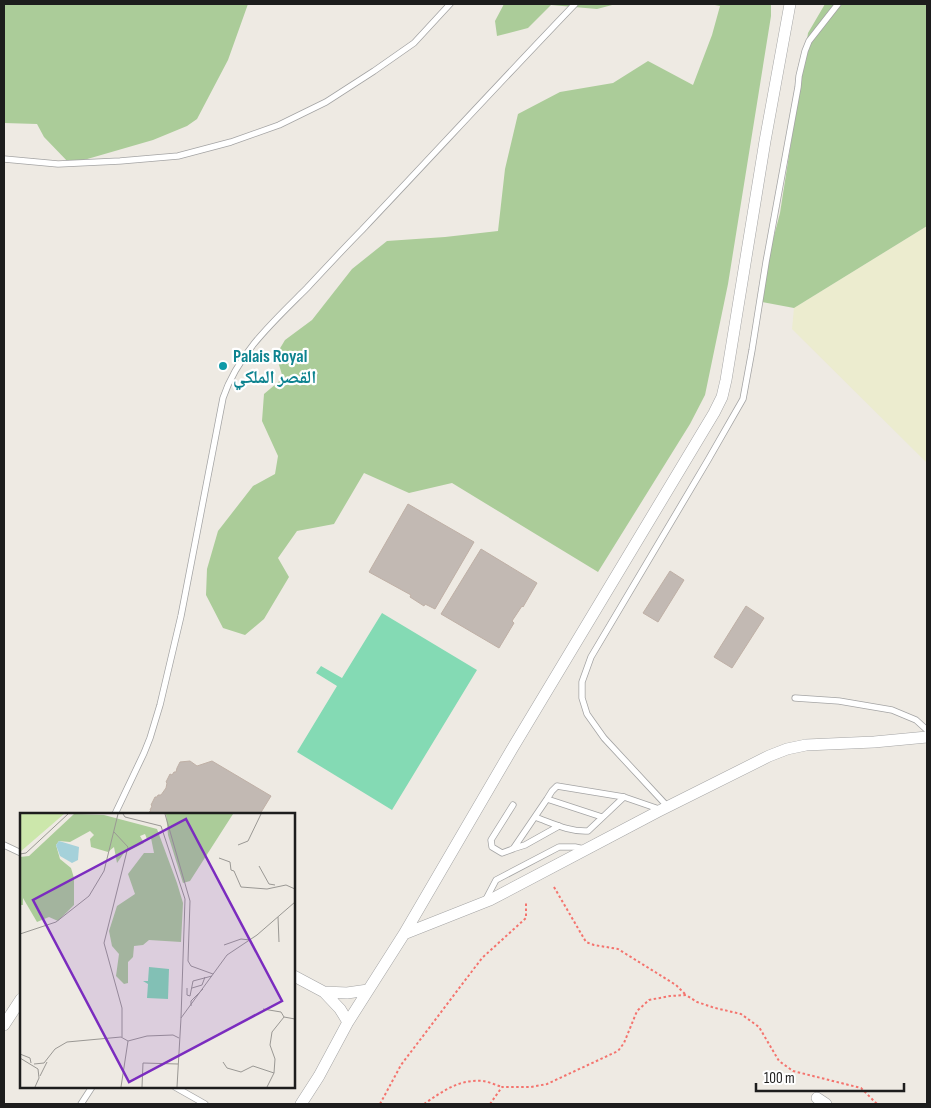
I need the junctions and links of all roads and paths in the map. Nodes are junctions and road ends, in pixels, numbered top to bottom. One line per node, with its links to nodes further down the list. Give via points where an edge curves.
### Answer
1 (450, 4): 5 (lane, via 414,42 326,102 279,125 231,142 178,156 120,162 58,164)
2 (575, 4): 13 (lane, via 272,322 249,348 228,383 160,705 144,753)
3 (790, 4): 22 (street, via 722,397)
4 (838, 4): 12 (lane, via 805,51 743,399 591,657 582,682 586,714)
5 (4, 159)
6 (795, 698): 7 (lane, via 892,710 916,720)
7 (927, 730)
8 (927, 737): 12 (street, via 787,749)
9 (624, 797): 10 (lane, via 557,786); 12 (lane); 15 (lane)
10 (547, 799): 14 (lane); 15 (lane)
11 (513, 805): 18 (lane, via 491,840 492,847 502,853)
12 (664, 809): 22 (street, via 485,901)
13 (115, 813)
14 (535, 817): 16 (lane); 18 (lane, via 513,849)
15 (602, 817): 16 (lane, via 588,831)
16 (559, 826): 18 (lane)
17 (4, 845): 19 (lane)
18 (509, 850)
19 (20, 853)
20 (554, 887): 26 (path, via 586,942 618,949 676,985)
21 (526, 901): 36 (path, via 526,918 482,958 401,1065)
22 (404, 934): 24 (street)
23 (295, 977): 25 (street)
24 (368, 990): 25 (street); 28 (street)
25 (324, 992): 28 (street)
26 (686, 995): 30 (path, via 650,1000 637,1010 624,1044 618,1051 547,1084); 39 (path, via 697,1002 741,1014 759,1028 779,1061 793,1070 861,1088)
27 (20, 1001): 29 (street)
28 (348, 1022): 35 (street)
29 (4, 1025)
30 (502, 1087): 37 (path, via 484,1081 458,1083); 38 (path)
31 (91, 1088): 33 (lane)
32 (177, 1088): 34 (lane)
33 (81, 1104)
34 (205, 1104)
35 (301, 1104)
36 (380, 1104)
37 (424, 1104)
38 (490, 1104)
39 (877, 1104)

